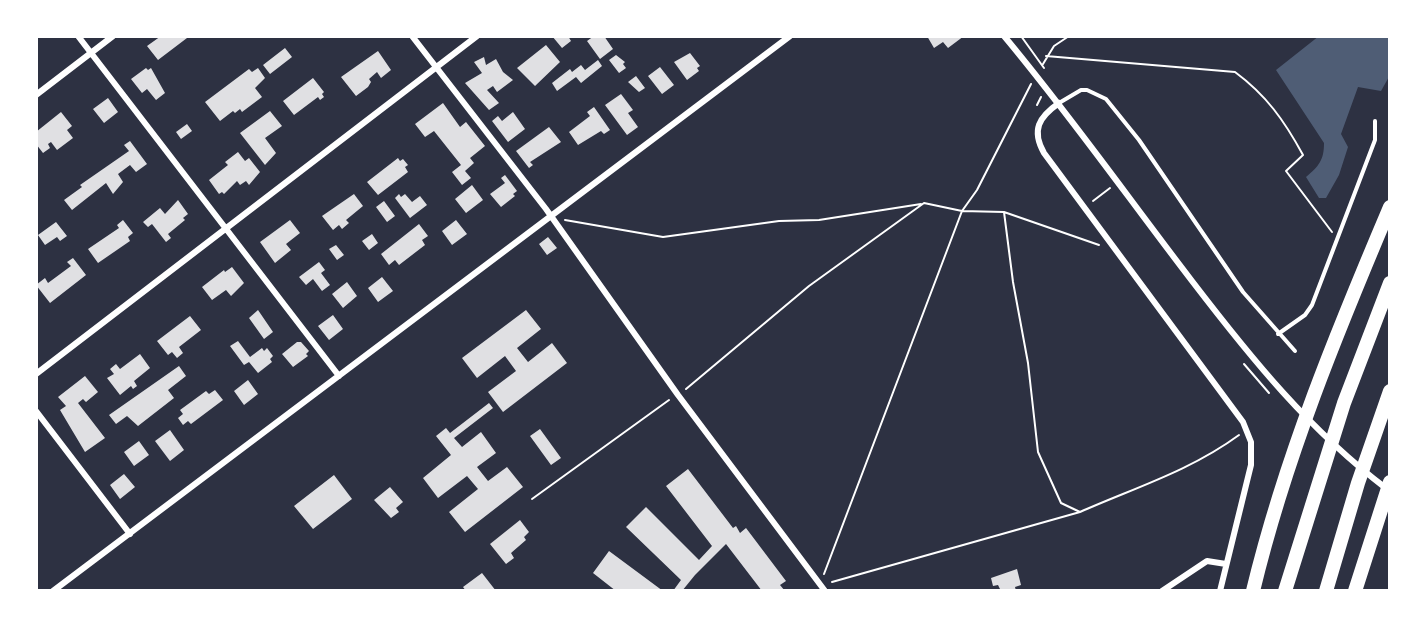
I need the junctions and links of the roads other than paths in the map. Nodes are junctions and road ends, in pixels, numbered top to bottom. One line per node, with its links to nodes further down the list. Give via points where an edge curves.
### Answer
1 (78, 36): 7 (street)
2 (112, 36): 7 (street)
3 (412, 36): 8 (street)
4 (477, 36): 8 (street)
5 (790, 36): 13 (street)
6 (1004, 36): 10 (street)
7 (90, 53): 9 (street); 14 (street)
8 (436, 67): 13 (street); 14 (street)
9 (36, 95)
10 (1059, 103): 16 (lane, via 1081,90 1106,99 1139,140 1242,292); 23 (street, via 1282,394 1326,440); 25 (street, via 1038,122 1038,142 1248,432 1251,465)
11 (1375, 121): 16 (lane, via 1375,140 1312,305 1305,315)
12 (1390, 207): 30 (highway, via 1329,350 1282,488)
13 (552, 218): 19 (street); 27 (street)
14 (226, 228): 18 (street); 19 (street)
15 (1390, 283): 31 (highway, via 1344,403)
16 (1278, 334): 17 (lane)
17 (1295, 351)
18 (36, 374)
19 (339, 376): 24 (street)
20 (1390, 391): 32 (highway)
21 (36, 411): 24 (street)
22 (1390, 482): 33 (highway)
23 (1390, 491)
24 (130, 534): 26 (street)
25 (1226, 564): 28 (street, via 1199,564); 29 (street)
26 (53, 591)
27 (825, 591)
28 (1162, 591)
29 (1221, 591)
30 (1253, 591)
31 (1285, 591)
32 (1326, 591)
33 (1355, 591)

